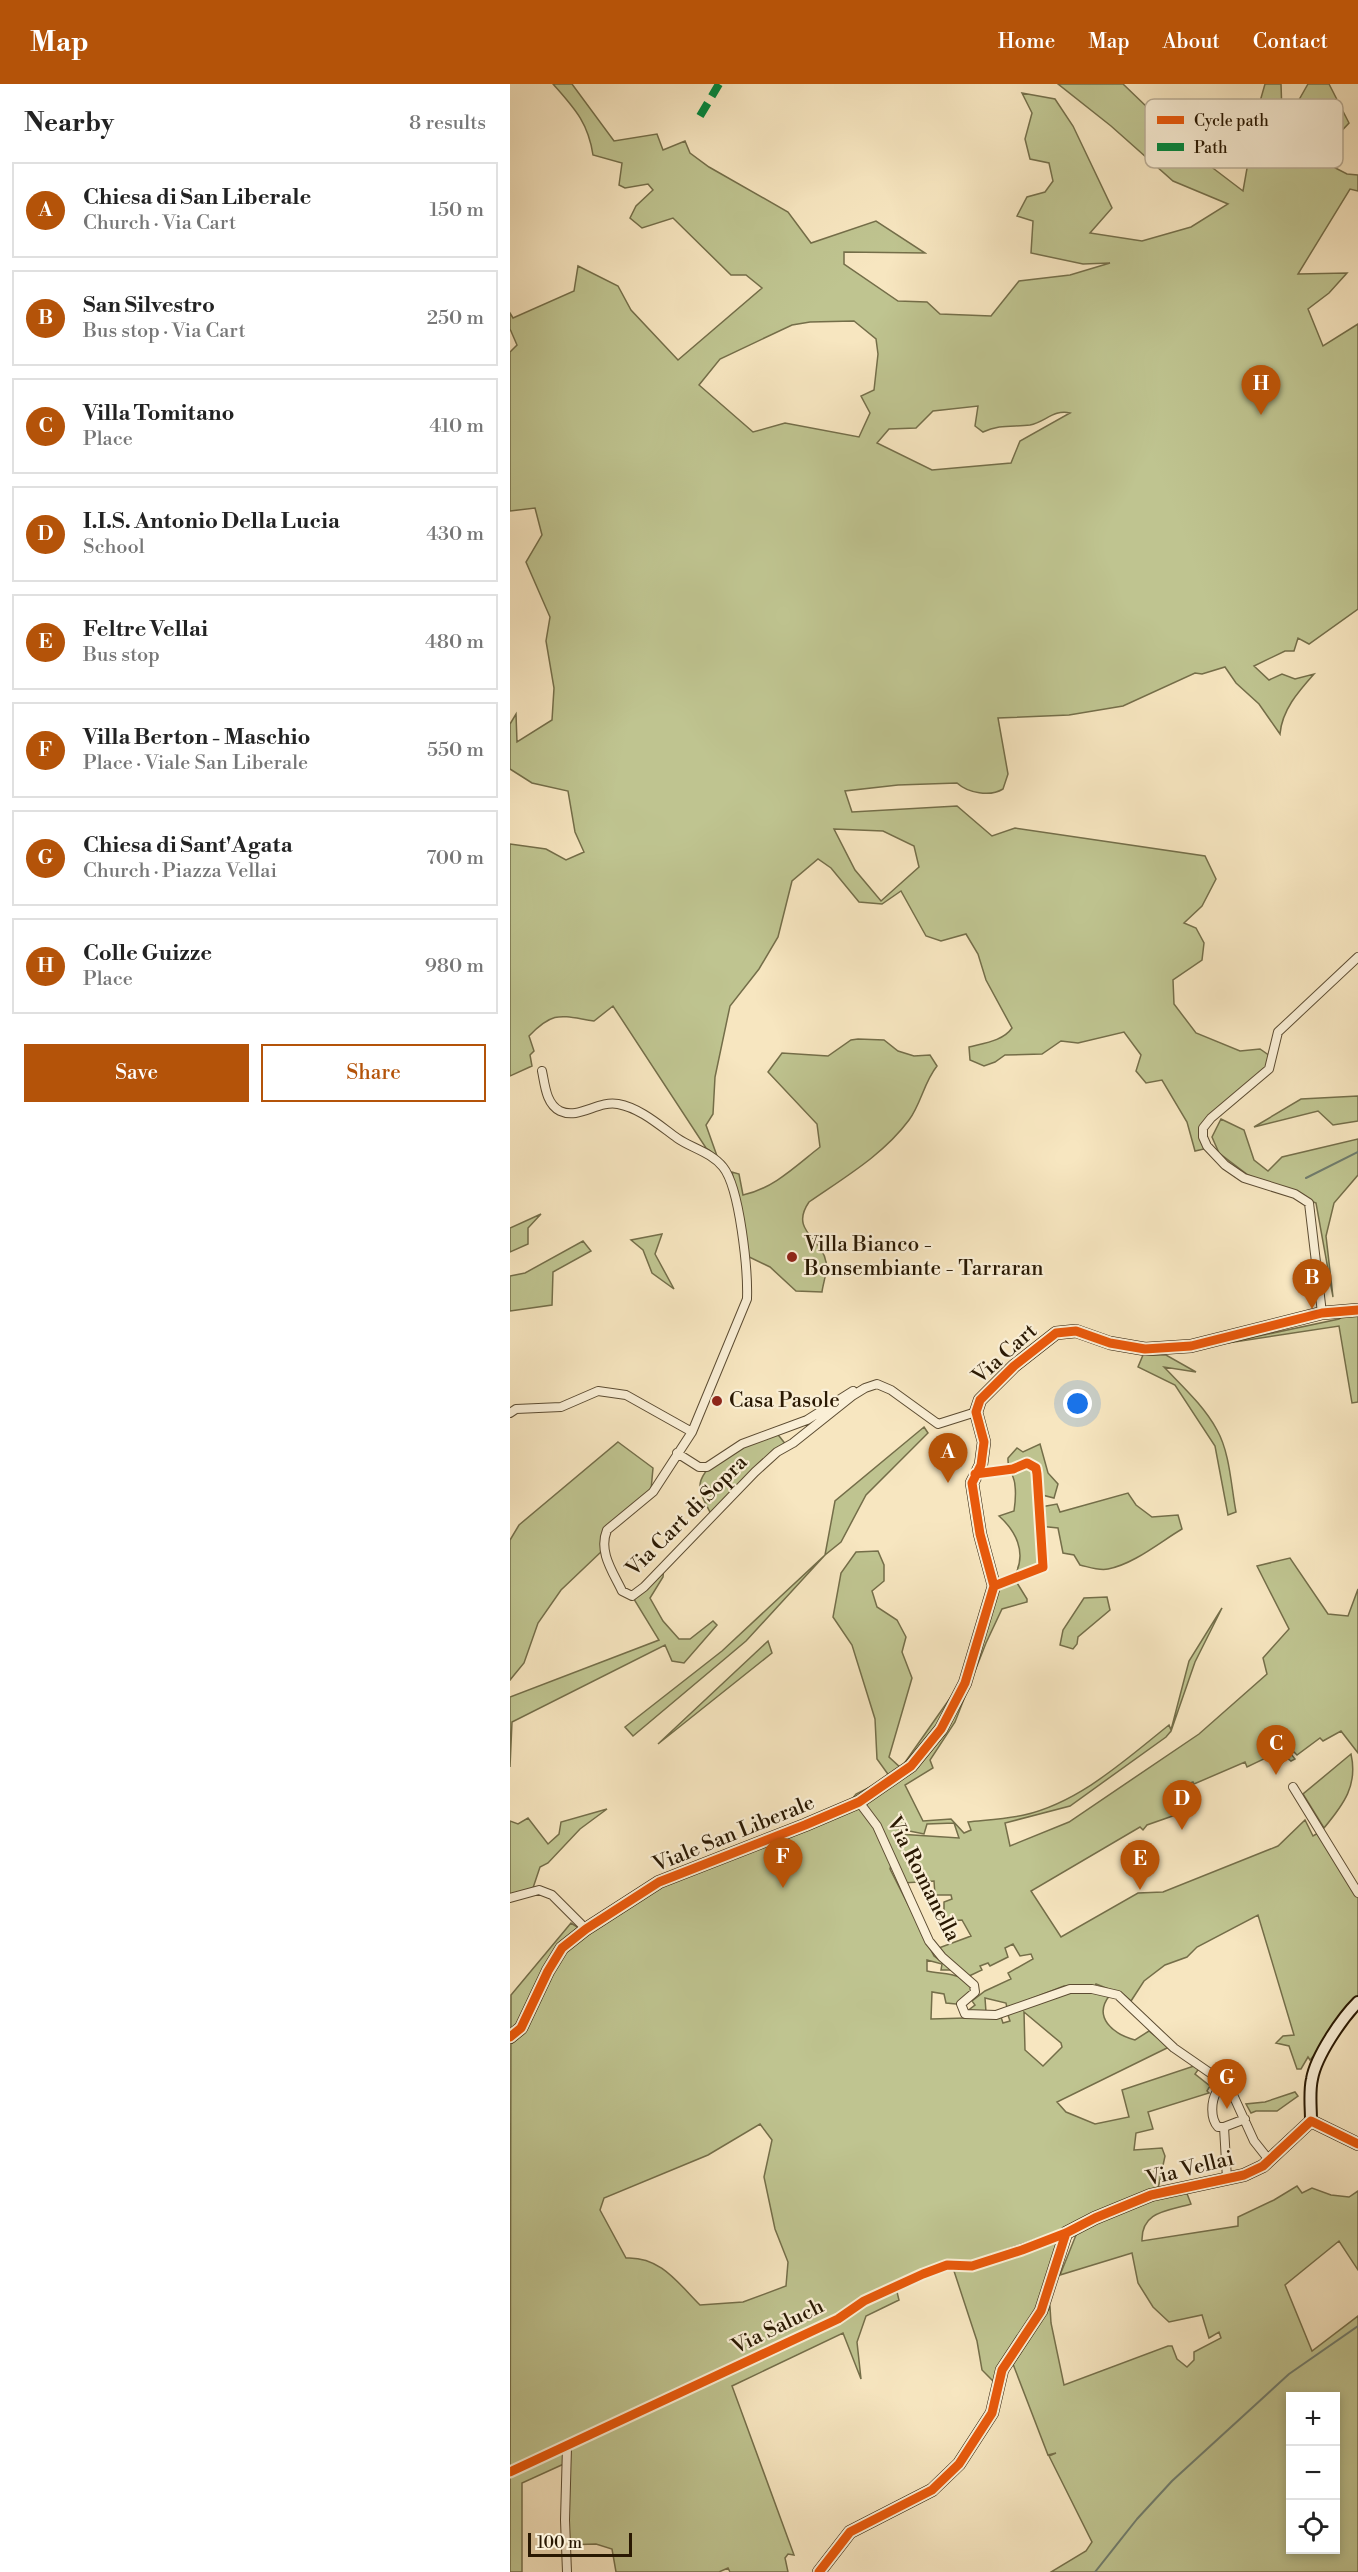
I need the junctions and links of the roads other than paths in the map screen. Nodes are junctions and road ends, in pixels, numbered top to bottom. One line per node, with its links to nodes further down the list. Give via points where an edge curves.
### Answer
1 (1358, 957): 4 (street, via 1278,1032 1269,1069 1203,1128 1207,1146 1225,1165 1244,1178 1295,1194 1309,1203)
2 (542, 1071): 8 (street, Via Cart di Sopra, via 549,1101 559,1111 577,1113 618,1104 645,1115 681,1141 709,1154 731,1180 748,1276 747,1299)
3 (1358, 1310): 4 (street, Via Cart)
4 (1322, 1313): 6 (street, Via Cart, via 1191,1346 1145,1348 1110,1344 1076,1331 1056,1333 1014,1366 980,1400)
5 (877, 1384): 6 (street, via 938,1424); 9 (street, via 844,1395 790,1428 742,1444 706,1467 699,1467); 9 (street, Via Cart di Sopra, via 852,1396 777,1452 632,1596 622,1591 603,1550 603,1539 607,1530 653,1492)
6 (976, 1412): 11 (street, Via Cart, via 984,1442 981,1465 972,1483 994,1586 968,1672 941,1729 911,1766)
7 (510, 1413): 8 (street, via 516,1409 561,1407 598,1391 626,1395)
8 (692, 1432): 9 (street, Via Cart di Sopra)
9 (677, 1453)
10 (1293, 1787): 12 (street)
11 (859, 1802): 14 (street, Viale San Liberale, via 659,1882); 17 (street, Via Romanella, via 877,1826 929,1941 974,1985 975,1992 961,2004 965,2014 996,2015 1070,1989 1118,1995 1174,2048)
12 (1358, 1893)
13 (510, 1899): 14 (street, via 539,1890 552,1895)
14 (586, 1929): 16 (street, Viale San Liberale, via 562,1948 521,2028)
15 (1358, 2002): 19 (street, via 1344,2018 1314,2070)
16 (510, 2037)
17 (1229, 2086): 18 (street); 20 (street, via 1217,2091 1212,2103 1215,2123)
18 (1245, 2119): 20 (street); 22 (street, via 1254,2141)
19 (1311, 2121): 21 (street); 22 (street, Via Vellai)
20 (1224, 2127): 23 (street)
21 (1358, 2144)
22 (1269, 2160): 23 (street, Via Vellai, via 1244,2175)
23 (1227, 2179): 24 (street, Via Vellai, via 1151,2195)
24 (1066, 2233): 25 (street, Via Saluch, via 972,2266 947,2265 923,2274 864,2301 838,2319); 28 (street, via 1041,2312 1002,2370 992,2413 958,2464 932,2490 850,2532)
25 (567, 2447): 26 (street, Via Saluch); 27 (street)
26 (510, 2472)
27 (567, 2572)
28 (819, 2572)

